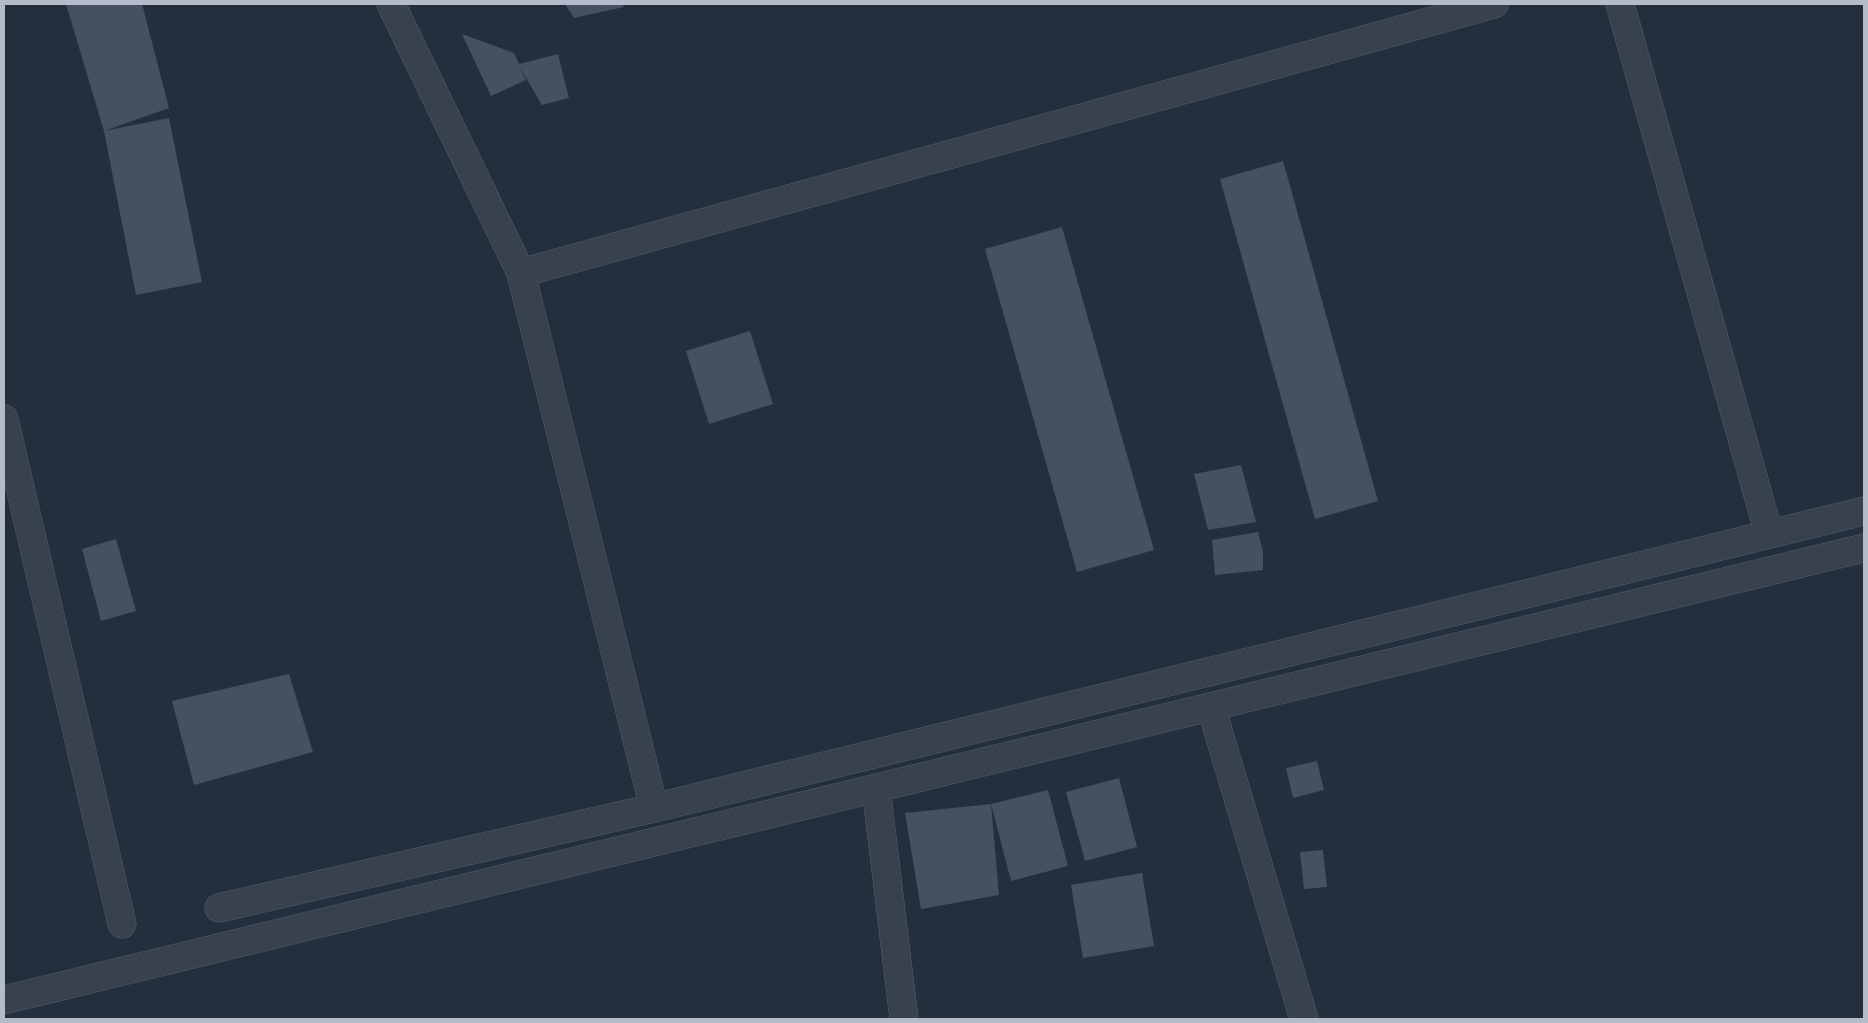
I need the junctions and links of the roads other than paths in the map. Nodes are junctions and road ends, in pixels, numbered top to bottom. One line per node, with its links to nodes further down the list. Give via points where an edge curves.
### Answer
1 (391, 4): 4 (street)
2 (1494, 4): 4 (street)
3 (1620, 4): 7 (street)
4 (521, 273): 11 (street)
5 (4, 419): 13 (street)
6 (1864, 511): 7 (street)
7 (1768, 534): 11 (street)
8 (1864, 548): 9 (street)
9 (1211, 707): 10 (street); 16 (street)
10 (876, 788): 14 (street); 15 (street)
11 (654, 808): 12 (street)
12 (219, 908)
13 (122, 924)
14 (4, 1000)
15 (904, 1019)
16 (1304, 1019)

